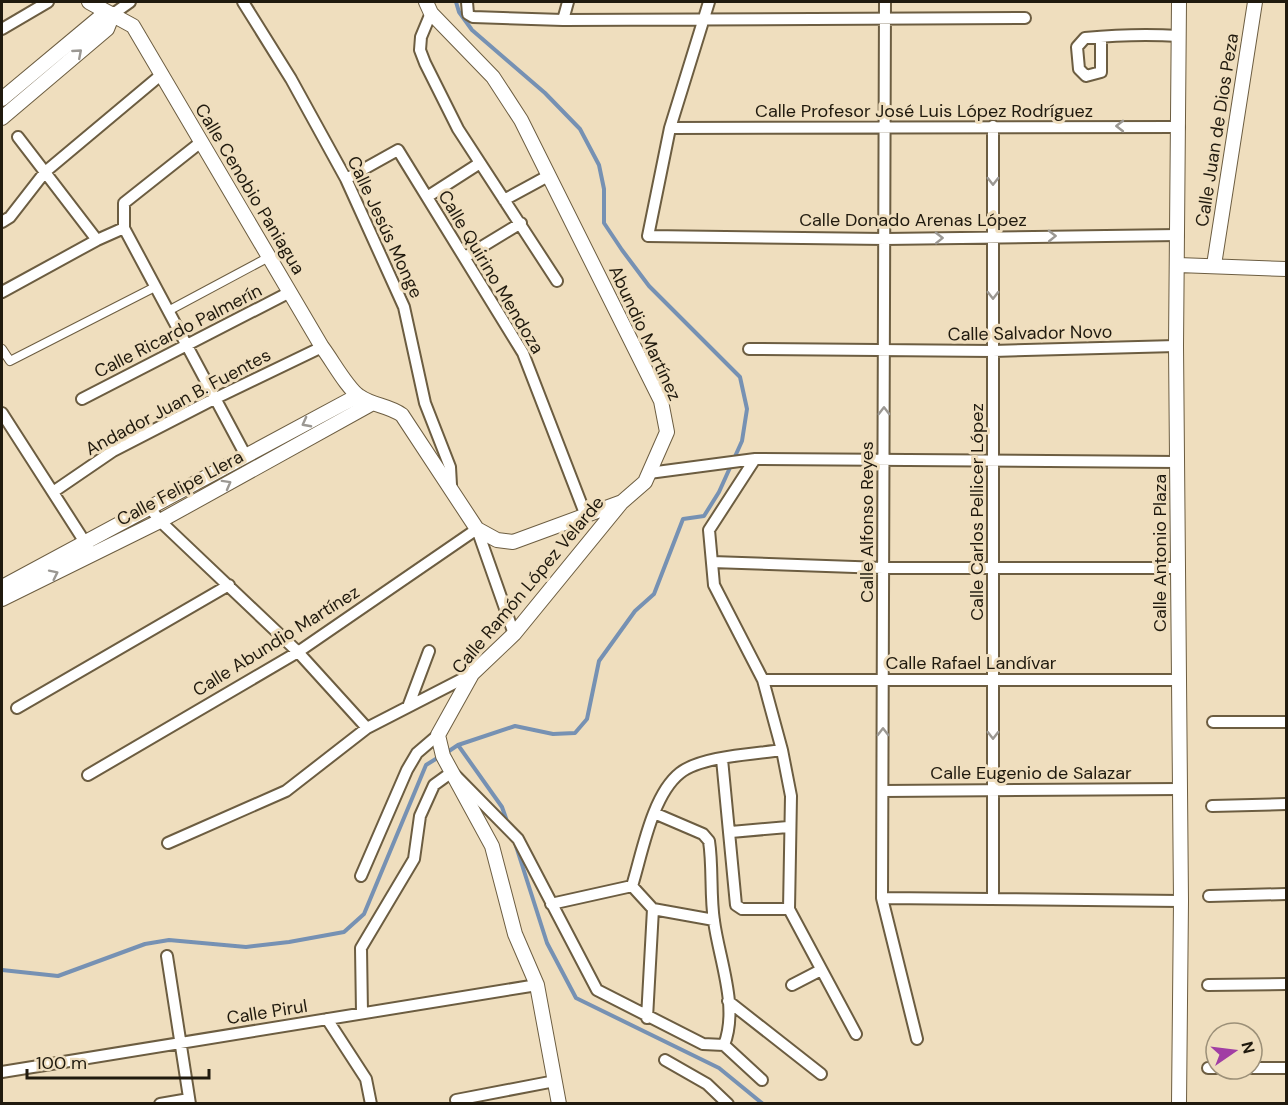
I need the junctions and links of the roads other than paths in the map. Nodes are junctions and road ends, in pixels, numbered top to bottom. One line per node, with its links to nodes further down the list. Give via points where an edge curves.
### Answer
1 (48, 2): 17 (street)
2 (89, 2): 12 (street, Calle Cenobio Paniagua)
3 (130, 2): 12 (street)
4 (243, 2): 33 (street, Calle Jesús Monge)
5 (467, 2): 16 (street, via 468,14 473,17)
6 (568, 2): 16 (street)
7 (709, 2): 15 (street)
8 (885, 2): 13 (street, Calle Alfonso Reyes)
9 (1179, 2): 18 (street, Calle Antonio Plaza)
10 (1255, 2): 46 (street, Calle Juan de Dios Peza)
11 (428, 7): 30 (street, via 420,50 458,129); 32 (street, Abundio Martínez, via 493,77 521,120)
12 (112, 14): 20 (street, Calle Cenobio Paniagua, via 133,26); 21 (street, via 99,18)
13 (885, 18): 14 (street); 15 (street); 24 (street, Calle Alfonso Reyes)
14 (1025, 18)
15 (703, 19): 16 (street); 27 (street)
16 (563, 20)
17 (2, 30)
18 (1179, 36): 19 (street); 26 (street, Calle Antonio Plaza)
19 (1101, 37)
20 (162, 74): 29 (street, Calle Cenobio Paniagua); 31 (street)
21 (41, 75): 22 (street); 23 (street)
22 (2, 99)
23 (2, 118)
24 (885, 126): 25 (street, Calle Profesor José Luis López Rodríguez); 27 (street, Calle Profesor José Luis López Rodríguez); 41 (street, Calle Alfonso Reyes)
25 (993, 126): 26 (street, Calle Profesor José Luis López Rodríguez, one-way to 25); 40 (street, Calle Carlos Pellicer López, one-way to 40)
26 (1179, 127): 39 (street, Calle Antonio Plaza)
27 (669, 128): 41 (street, Calle Donado Arenas López, via 648,236)
28 (18, 137): 31 (street)
29 (201, 142): 38 (street, via 124,203); 43 (street, Calle Cenobio Paniagua)
30 (480, 163): 34 (street); 35 (street)
31 (45, 172): 36 (street); 42 (street)
32 (548, 176): 35 (street); 70 (street, Abundio Martínez, via 661,401 667,432)
33 (346, 179): 34 (street, Calle Quirino Mendoza, via 398,150); 71 (street, Calle Jesús Monge, via 404,307 425,403 450,467)
34 (427, 197): 44 (street, Calle Quirino Mendoza)
35 (504, 200): 37 (street)
36 (2, 222)
37 (521, 223): 44 (street); 48 (street)
38 (124, 228): 42 (street); 49 (street)
39 (1178, 235): 40 (street, Calle Donado Arenas López, one-way to 39); 45 (street, Calle Antonio Plaza)
40 (993, 237): 41 (street, Calle Donado Arenas López, one-way to 40); 59 (street, Calle Carlos Pellicer López, one-way to 59)
41 (885, 239): 58 (street, Calle Alfonso Reyes)
42 (97, 240): 50 (street)
43 (269, 257): 51 (street, Calle Cenobio Paniagua); 52 (street)
44 (465, 257): 75 (street, Calle Quirino Mendoza, via 523,353)
45 (1178, 265): 46 (street); 54 (street, Calle Antonio Plaza)
46 (1214, 265): 47 (street)
47 (1287, 269)
48 (557, 281)
49 (155, 287): 52 (street); 57 (street, via 10,361)
50 (2, 292)
51 (290, 292): 53 (street, Calle Ricardo Palmerín); 55 (street, Calle Cenobio Paniagua)
52 (168, 311): 53 (street)
53 (185, 344): 61 (street, Calle Ricardo Palmerín); 62 (street)
54 (1176, 346): 59 (street, Calle Salvador Novo); 69 (street, Calle Antonio Plaza)
55 (322, 347): 60 (street, Calle Cenobio Paniagua); 62 (street, Andador Juan B. Fuentes)
56 (749, 349): 58 (street, Calle Salvador Novo)
57 (2, 350)
58 (884, 351): 59 (street, Calle Salvador Novo); 67 (street, Calle Alfonso Reyes, one-way to 58)
59 (993, 351): 68 (street, Calle Carlos Pellicer López)
60 (357, 396): 63 (street, Calle Cenobio Paniagua); 65 (street, Calle Felipe Llera, one-way to 65)
61 (82, 399)
62 (214, 399): 65 (street); 72 (street, Andador Juan B. Fuentes, via 113,451)
63 (374, 404): 71 (street, via 391,407 402,415); 76 (street, Calle Felipe Llera, one-way to 63)
64 (2, 413): 72 (street)
65 (246, 456): 74 (street, Calle Felipe Llera)
66 (752, 460): 67 (street); 70 (street); 80 (street, via 709,530)
67 (884, 460): 68 (street); 81 (street, Calle Alfonso Reyes)
68 (993, 461): 69 (street); 82 (street, Calle Carlos Pellicer López)
69 (1178, 462): 83 (street, Calle Antonio Plaza)
70 (649, 472): 73 (street, Abundio Martínez, via 645,482)
71 (451, 485): 77 (street)
72 (53, 492): 78 (street)
73 (622, 502): 75 (street, Abundio Martínez); 87 (street, Calle Ramón López Velarde)
74 (150, 508): 76 (street); 78 (street, Calle Felipe Llera)
75 (586, 516): 77 (street, Abundio Martínez, via 513,542 497,540)
76 (160, 521): 79 (street, Calle Felipe Llera); 84 (street)
77 (477, 529): 87 (street); 89 (street, Calle Abundio Martínez)
78 (84, 541): 79 (street); 85 (street, Calle Felipe Llera)
79 (93, 555): 86 (street, Calle Felipe Llera, one-way to 79)
80 (712, 562): 81 (street); 91 (street, via 714,585)
81 (883, 568): 82 (street); 92 (street, Calle Alfonso Reyes)
82 (993, 568): 83 (street); 93 (street, Calle Carlos Pellicer López)
83 (1178, 568): 94 (street, Calle Antonio Plaza)
84 (229, 585): 89 (street); 96 (street)
85 (2, 587)
86 (2, 599)
87 (514, 634): 90 (street, Calle Ramón López Velarde)
88 (429, 651): 95 (street)
89 (298, 652): 99 (street); 104 (street, Calle Abundio Martínez)
90 (472, 674): 95 (street); 100 (street, Calle Ramón López Velarde)
91 (763, 680): 92 (street, Calle Rafael Landívar); 101 (street)
92 (883, 680): 93 (street, Calle Rafael Landívar); 107 (street, Calle Alfonso Reyes, one-way to 92)
93 (993, 680): 94 (street, Calle Rafael Landívar); 106 (street, Calle Carlos Pellicer López, one-way to 106)
94 (1179, 680): 105 (street, Calle Antonio Plaza)
95 (408, 707): 99 (street)
96 (17, 708)
97 (1213, 722): 98 (street)
98 (1287, 722)
99 (368, 728): 113 (street, via 286,791)
100 (439, 738): 103 (street); 114 (street, via 417,753 407,770)
101 (783, 750): 102 (street); 111 (street, via 791,796)
102 (720, 760): 110 (street, via 680,772); 112 (street)
103 (452, 772): 121 (street, via 518,839); 128 (street, via 492,846 515,934); 132 (street, via 434,785 420,816 414,859 361,948)
104 (88, 775)
105 (1180, 789): 106 (street, Calle Eugenio de Salazar); 120 (street, Calle Antonio Plaza)
106 (993, 790): 107 (street, Calle Eugenio de Salazar); 119 (street, Calle Carlos Pellicer López)
107 (882, 791): 118 (street, Calle Alfonso Reyes)
108 (1287, 804): 109 (street)
109 (1212, 807)
110 (654, 813): 115 (street); 124 (street, via 703,834 709,841)
111 (789, 827): 112 (street); 123 (street)
112 (731, 832): 123 (street, via 736,905 742,909)
113 (168, 843)
114 (361, 876)
115 (632, 886): 121 (street); 122 (street)
116 (1287, 894): 117 (street)
117 (1209, 896)
118 (882, 898): 119 (street); 136 (street, Calle Alfonso Reyes)
119 (993, 899): 120 (street)
120 (1181, 901): 152 (street, Calle Antonio Plaza)
121 (551, 904): 133 (street, via 597,990)
122 (653, 909): 124 (street); 133 (street)
123 (789, 909): 126 (street)
124 (714, 920): 131 (street)
125 (167, 957): 137 (street)
126 (821, 970): 130 (street); 135 (street)
127 (1287, 984): 129 (street)
128 (537, 985): 132 (street, Calle Pirul); 145 (street)
129 (1208, 985)
130 (792, 986)
131 (728, 1001): 138 (street, via 729,1032); 143 (street)
132 (362, 1013): 134 (street, Calle Pirul)
133 (647, 1018): 138 (street, via 703,1044)
134 (327, 1019): 137 (street, Calle Pirul); 149 (street, via 366,1079)
135 (856, 1034)
136 (917, 1039)
137 (180, 1043): 142 (street, Calle Pirul); 147 (street)
138 (724, 1045): 144 (street)
139 (665, 1060): 151 (street, via 707,1084)
140 (1264, 1068): 141 (street)
141 (1287, 1068)
142 (2, 1072)
143 (821, 1074)
144 (762, 1080)
145 (555, 1082): 146 (street); 150 (street)
146 (456, 1100)
147 (190, 1101): 148 (street)
148 (160, 1104)
149 (371, 1104)
150 (559, 1104)
151 (728, 1104)
152 (1179, 1104)

